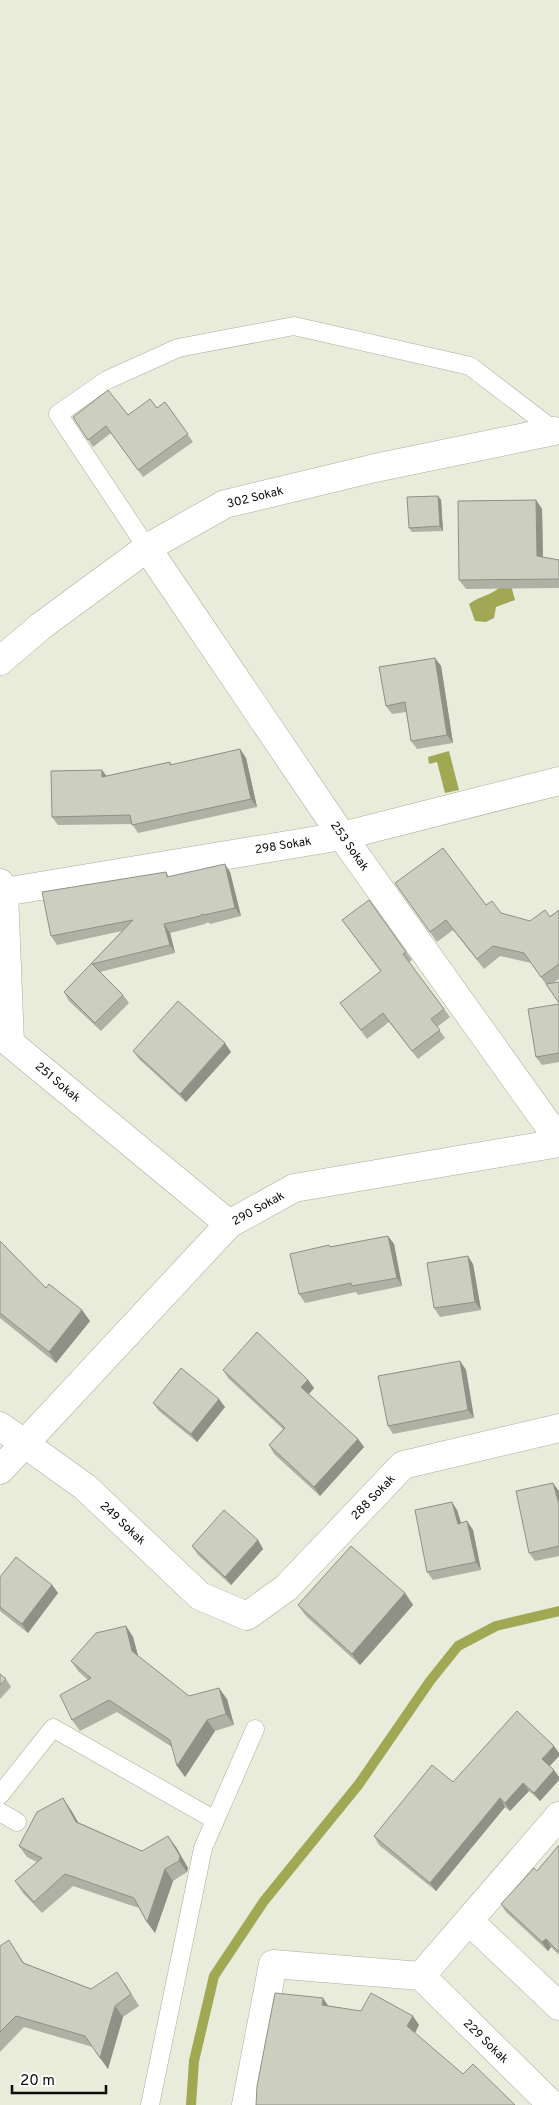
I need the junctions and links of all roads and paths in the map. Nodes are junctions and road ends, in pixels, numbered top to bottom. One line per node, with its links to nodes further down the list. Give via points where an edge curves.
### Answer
1 (556, 433): 2 (street, 302 Sokak, via 375,468 225,504); 2 (lane, via 470,366 294,326 178,348 107,380 58,414)
2 (147, 548): 3 (street, 302 Sokak, via 41,626); 5 (street, 253 Sokak)
3 (0, 661)
4 (559, 782): 5 (street, 298 Sokak)
5 (342, 836): 6 (street, 298 Sokak); 8 (street, 253 Sokak)
6 (2, 888): 7 (street, 251 Sokak)
7 (5, 1043): 9 (street, 251 Sokak)
8 (559, 1142): 9 (street, 290 Sokak, via 294,1188)
9 (229, 1224): 12 (street, 290 Sokak)
10 (0, 1426): 12 (street, 249 Sokak)
11 (559, 1428): 14 (street, 288 Sokak, via 402,1466 286,1588)
12 (24, 1444): 13 (street, 290 Sokak); 14 (street, 249 Sokak, via 85,1487 200,1596)
13 (0, 1470)
14 (247, 1616)
15 (255, 1729): 19 (lane)
16 (0, 1795): 19 (lane, via 53,1728)
17 (0, 1812): 20 (lane)
18 (559, 1816): 21 (street)
19 (215, 1820): 24 (lane, via 203,1848)
20 (17, 1822)
21 (468, 1921): 22 (street); 23 (street)
22 (421, 1976): 25 (street, via 272,1964); 26 (street, 229 Sokak)
23 (559, 2006)
24 (150, 2105)
25 (246, 2105)
26 (552, 2105)

